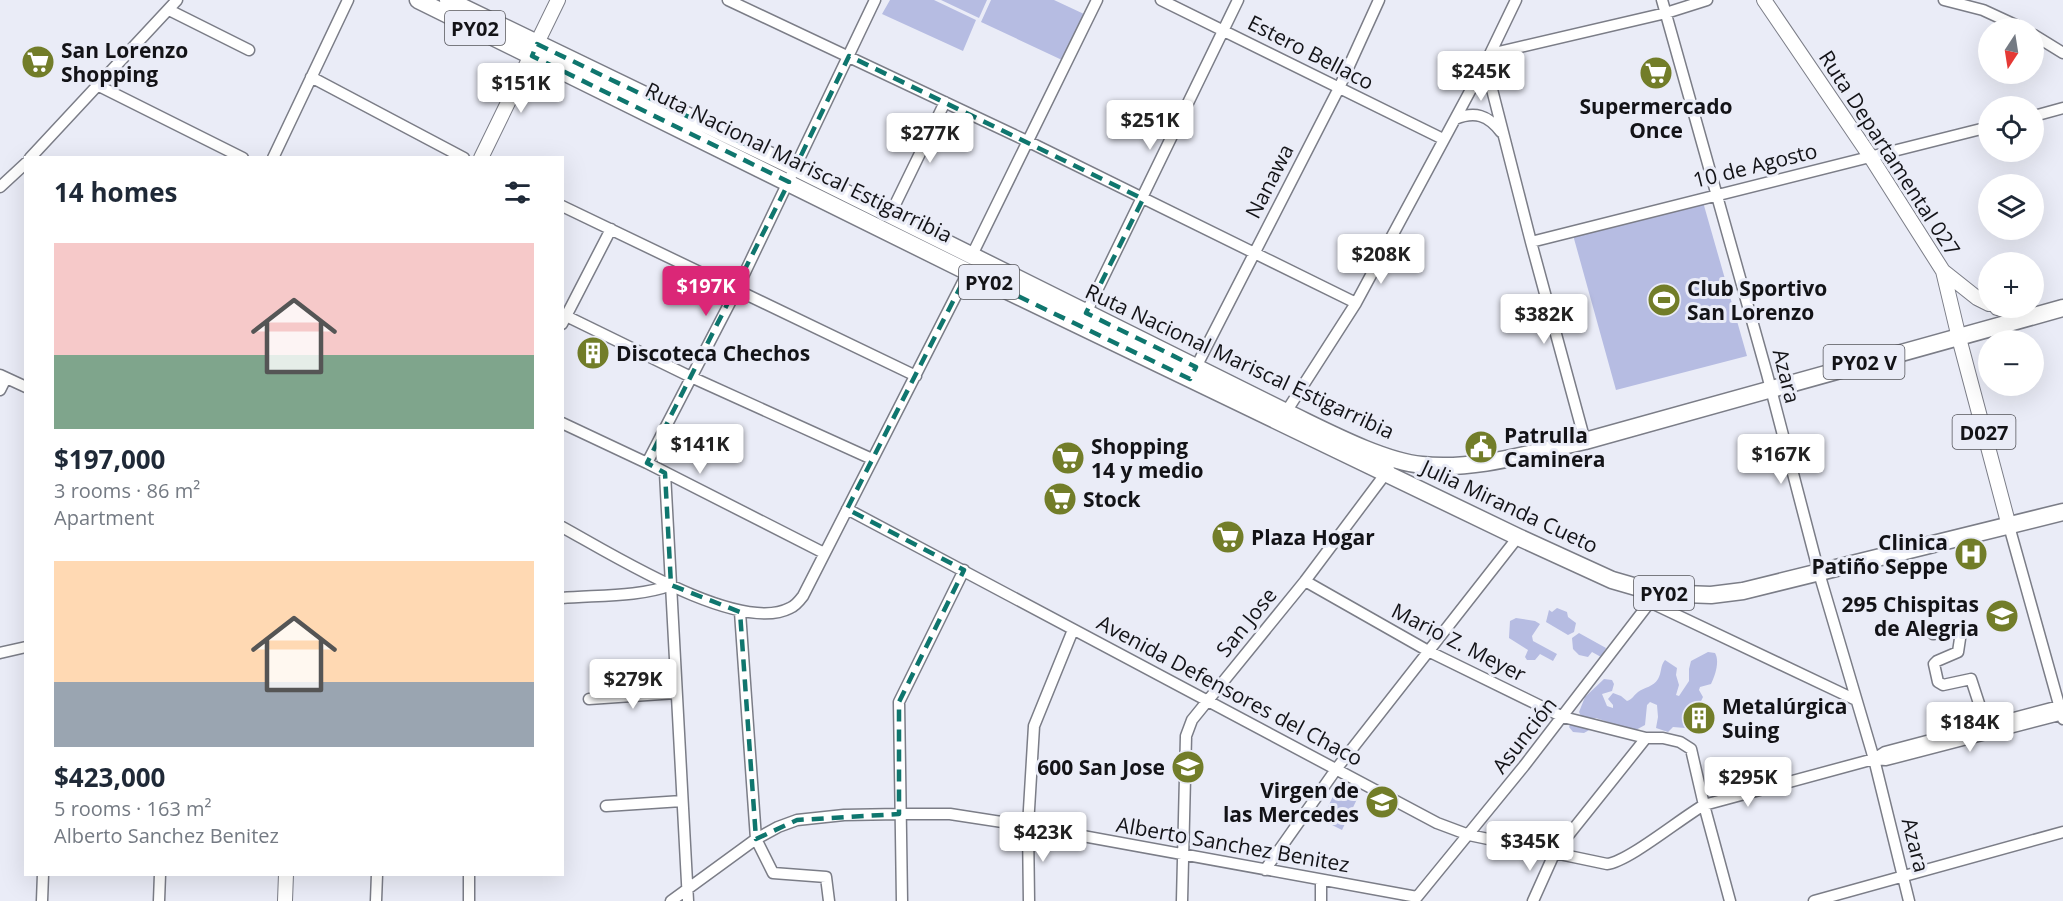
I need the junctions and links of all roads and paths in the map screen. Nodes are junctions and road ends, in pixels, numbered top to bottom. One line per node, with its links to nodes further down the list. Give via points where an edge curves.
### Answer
1 (177, 0): 17 (street)
2 (348, 0): 27 (street)
3 (418, 0): 23 (highway, Ruta Nacional Mariscal Estigarribia / PY02)
4 (448, 0): 23 (highway, Ruta Nacional Mariscal Estigarribia / PY02)
5 (558, 0): 23 (main road)
6 (728, 0): 25 (street)
7 (875, 0): 25 (street)
8 (1097, 0): 37 (street)
9 (1161, 0): 20 (street, Estero Bellaco)
10 (1238, 0): 20 (street)
11 (1379, 0): 29 (street, Nanawa)
12 (1516, 0): 26 (street)
13 (1662, 0): 18 (street, Azara)
14 (1707, 0): 18 (street)
15 (1764, 0): 43 (main road, Ruta Departamental 027 / D027)
16 (1944, 0): 19 (street)
17 (169, 10): 22 (street); 28 (street)
18 (1665, 13): 26 (street); 47 (street, Azara)
19 (2000, 18)
20 (1224, 30): 29 (street, Estero Bellaco); 48 (street)
21 (2044, 41): 24 (street)
22 (249, 50)
23 (535, 50): 42 (main road); 45 (highway, Ruta Nacional Mariscal Estigarribia / PY02)
24 (2063, 53)
25 (849, 56): 30 (street); 45 (street)
26 (1487, 58): 33 (street); 35 (street)
27 (310, 77): 40 (street); 41 (street)
28 (99, 86): 38 (street); 39 (street)
29 (1339, 88): 36 (street, Estero Bellaco); 53 (street, Nanawa)
30 (945, 102): 37 (street); 50 (street)
31 (2063, 108): 32 (street)
32 (2044, 113)
33 (1455, 119): 35 (street, via 1474,113 1490,119); 36 (street)
34 (1978, 130): 43 (street, 10 de Agosto)
35 (1503, 135): 52 (street)
36 (1443, 139): 58 (street)
37 (1029, 142): 48 (street); 54 (street)
38 (32, 156)
39 (239, 156)
40 (274, 156)
41 (460, 156)
42 (482, 156)
43 (1870, 156): 47 (street, 10 de Agosto); 55 (main road, Ruta Departamental 027 / D027)
44 (24, 165): 46 (street)
45 (792, 175): 50 (highway, Ruta Nacional Mariscal Estigarribia / PY02); 54 (highway, Ruta Nacional Mariscal Estigarribia / PY02); 56 (street)
46 (1, 185)
47 (1718, 195): 52 (street, 10 de Agosto); 71 (street, Azara)
48 (1143, 199): 53 (street); 60 (street)
49 (564, 207): 51 (street)
50 (890, 215): 54 (highway, Ruta Nacional Mariscal Estigarribia / PY02)
51 (611, 229): 56 (street); 62 (street)
52 (1531, 242): 74 (street)
53 (1254, 254): 58 (street); 65 (street, Nanawa)
54 (970, 264): 60 (highway, Ruta Nacional Mariscal Estigarribia / PY02); 65 (highway, Ruta Nacional Mariscal Estigarribia / PY02); 66 (street)
55 (1943, 271): 57 (main road); 64 (main road, Ruta Departamental 027 / D027)
56 (737, 289): 66 (street); 68 (street)
57 (1978, 298)
58 (1356, 303): 72 (street)
59 (2063, 308): 61 (highway, Ruta Nacional Mariscal Estigarribia / PY02 V)
60 (1086, 313): 65 (highway, Ruta Nacional Mariscal Estigarribia / PY02)
61 (2044, 313)
62 (564, 318): 68 (street)
63 (2028, 318): 64 (highway, Ruta Nacional Mariscal Estigarribia / PY02 V)
64 (1959, 338): 71 (highway, Ruta Nacional Mariscal Estigarribia / PY02 V); 83 (main road, D027)
65 (1193, 373): 72 (highway, Ruta Nacional Mariscal Estigarribia / PY02); 77 (highway, Ruta Nacional Mariscal Estigarribia / PY02)
66 (916, 375): 75 (street)
67 (3, 376): 69 (street); 70 (street)
68 (691, 377): 75 (street); 76 (street)
69 (24, 386)
70 (0, 390)
71 (1770, 390): 74 (highway, Ruta Nacional Mariscal Estigarribia / PY02 V); 88 (street, Azara)
72 (1286, 412): 77 (highway, Ruta Nacional Mariscal Estigarribia / PY02)
73 (564, 424): 76 (street)
74 (1585, 441): 78 (highway, Ruta Nacional Mariscal Estigarribia / PY02 V, via 1464,465)
75 (872, 459): 81 (street)
76 (647, 463): 79 (street)
77 (1390, 465): 78 (highway, Ruta Nacional Mariscal Estigarribia / PY02); 80 (highway, Julia Miranda Cueto / PY02); 89 (street, San Jose)
78 (1430, 465): 80 (highway)
79 (665, 473): 86 (street); 90 (street)
80 (1427, 491): 85 (highway, Julia Miranda Cueto / PY02)
81 (846, 509): 86 (street); 87 (street, Avenida Defensores del Chaco)
82 (2063, 512): 83 (highway, Julia Miranda Cueto / PY02)
83 (2009, 526): 88 (highway, Julia Miranda Cueto / PY02); 103 (street)
84 (564, 528): 90 (street)
85 (1518, 537): 91 (highway, Julia Miranda Cueto / PY02); 97 (street)
86 (824, 553): 93 (street, via 803,596 791,608 776,613)
87 (964, 570): 94 (street, Avenida Defensores del Chaco); 112 (street, via 899,702)
88 (1820, 573): 91 (highway, Julia Miranda Cueto / PY02, via 1743,591); 102 (street, Azara)
89 (1305, 581): 97 (street, Mario Z. Meyer); 101 (street, San Jose)
90 (671, 585): 92 (street, via 659,590); 93 (street); 99 (street)
91 (1653, 597): 102 (street, Julia Miranda Cueto); 104 (street, Asunción)
92 (564, 598)
93 (740, 612): 116 (street)
94 (1073, 630): 101 (street, Avenida Defensores del Chaco); 113 (street, via 1034,726)
95 (1934, 634): 105 (street, via 1961,632 1958,652 1934,664 1938,682 1942,685 1971,679)
96 (24, 647): 98 (street)
97 (1430, 652): 104 (street, Mario Z. Meyer); 108 (street)
98 (0, 653)
99 (676, 693): 100 (street); 109 (street)
100 (589, 699)
101 (1208, 700): 108 (street, Avenida Defensores del Chaco); 118 (street, San Jose, via 1192,720 1186,736)
102 (1856, 700): 107 (street, Azara)
103 (2062, 712): 105 (street, Avenida Defensores del Chaco); 107 (street, Avenida Defensores del Chaco, via 1886,760)
104 (1563, 717): 106 (street, Mario Z. Meyer); 115 (street, Asunción)
105 (1986, 725): 107 (street, Avenida Defensores del Chaco, via 1885,752)
106 (1646, 738): 110 (street, Mario Z. Meyer, via 1680,742 1691,749); 117 (street)
107 (1874, 759): 110 (street, Avenida Defensores del Chaco); 125 (street, Azara)
108 (1337, 768): 115 (street, Avenida Defensores del Chaco, via 1437,823); 119 (street)
109 (682, 801): 111 (street); 127 (street)
110 (1704, 805): 117 (street, Avenida Defensores del Chaco, via 1616,863); 142 (street, Mario Z. Meyer)
111 (606, 806)
112 (900, 814): 113 (street, Alberto Sanchez Benitez, via 950,814); 116 (street, Alberto Sanchez Benitez, via 797,820); 137 (street)
113 (1028, 826): 118 (street, Alberto Sanchez Benitez); 138 (street)
114 (2063, 832): 125 (street)
115 (1469, 835): 117 (street, Avenida Defensores del Chaco); 128 (street, Asunción)
116 (756, 839): 127 (street, Alberto Sanchez Benitez); 136 (street, via 773,873 826,877)
117 (1555, 852): 141 (street)
118 (1182, 854): 119 (street, Alberto Sanchez Benitez); 139 (street, San Jose)
119 (1265, 870): 126 (street, Alberto Sanchez Benitez)
120 (43, 876): 129 (street)
121 (160, 876): 130 (street)
122 (286, 876): 131 (main road)
123 (377, 876): 132 (street)
124 (469, 876): 133 (street)
125 (1903, 876): 143 (street); 144 (street, Azara)
126 (1321, 880): 128 (street, Alberto Sanchez Benitez); 140 (street)
127 (687, 889): 134 (street, Alberto Sanchez Benitez); 135 (street)
128 (1417, 899)
129 (42, 901)
130 (159, 901)
131 (285, 901)
132 (376, 901)
133 (469, 901)
134 (671, 901)
135 (688, 901)
136 (829, 901)
137 (902, 901)
138 (1029, 901)
139 (1182, 901)
140 (1321, 901)
141 (1533, 901)
142 (1730, 901)
143 (1814, 901)
144 (1909, 901)

